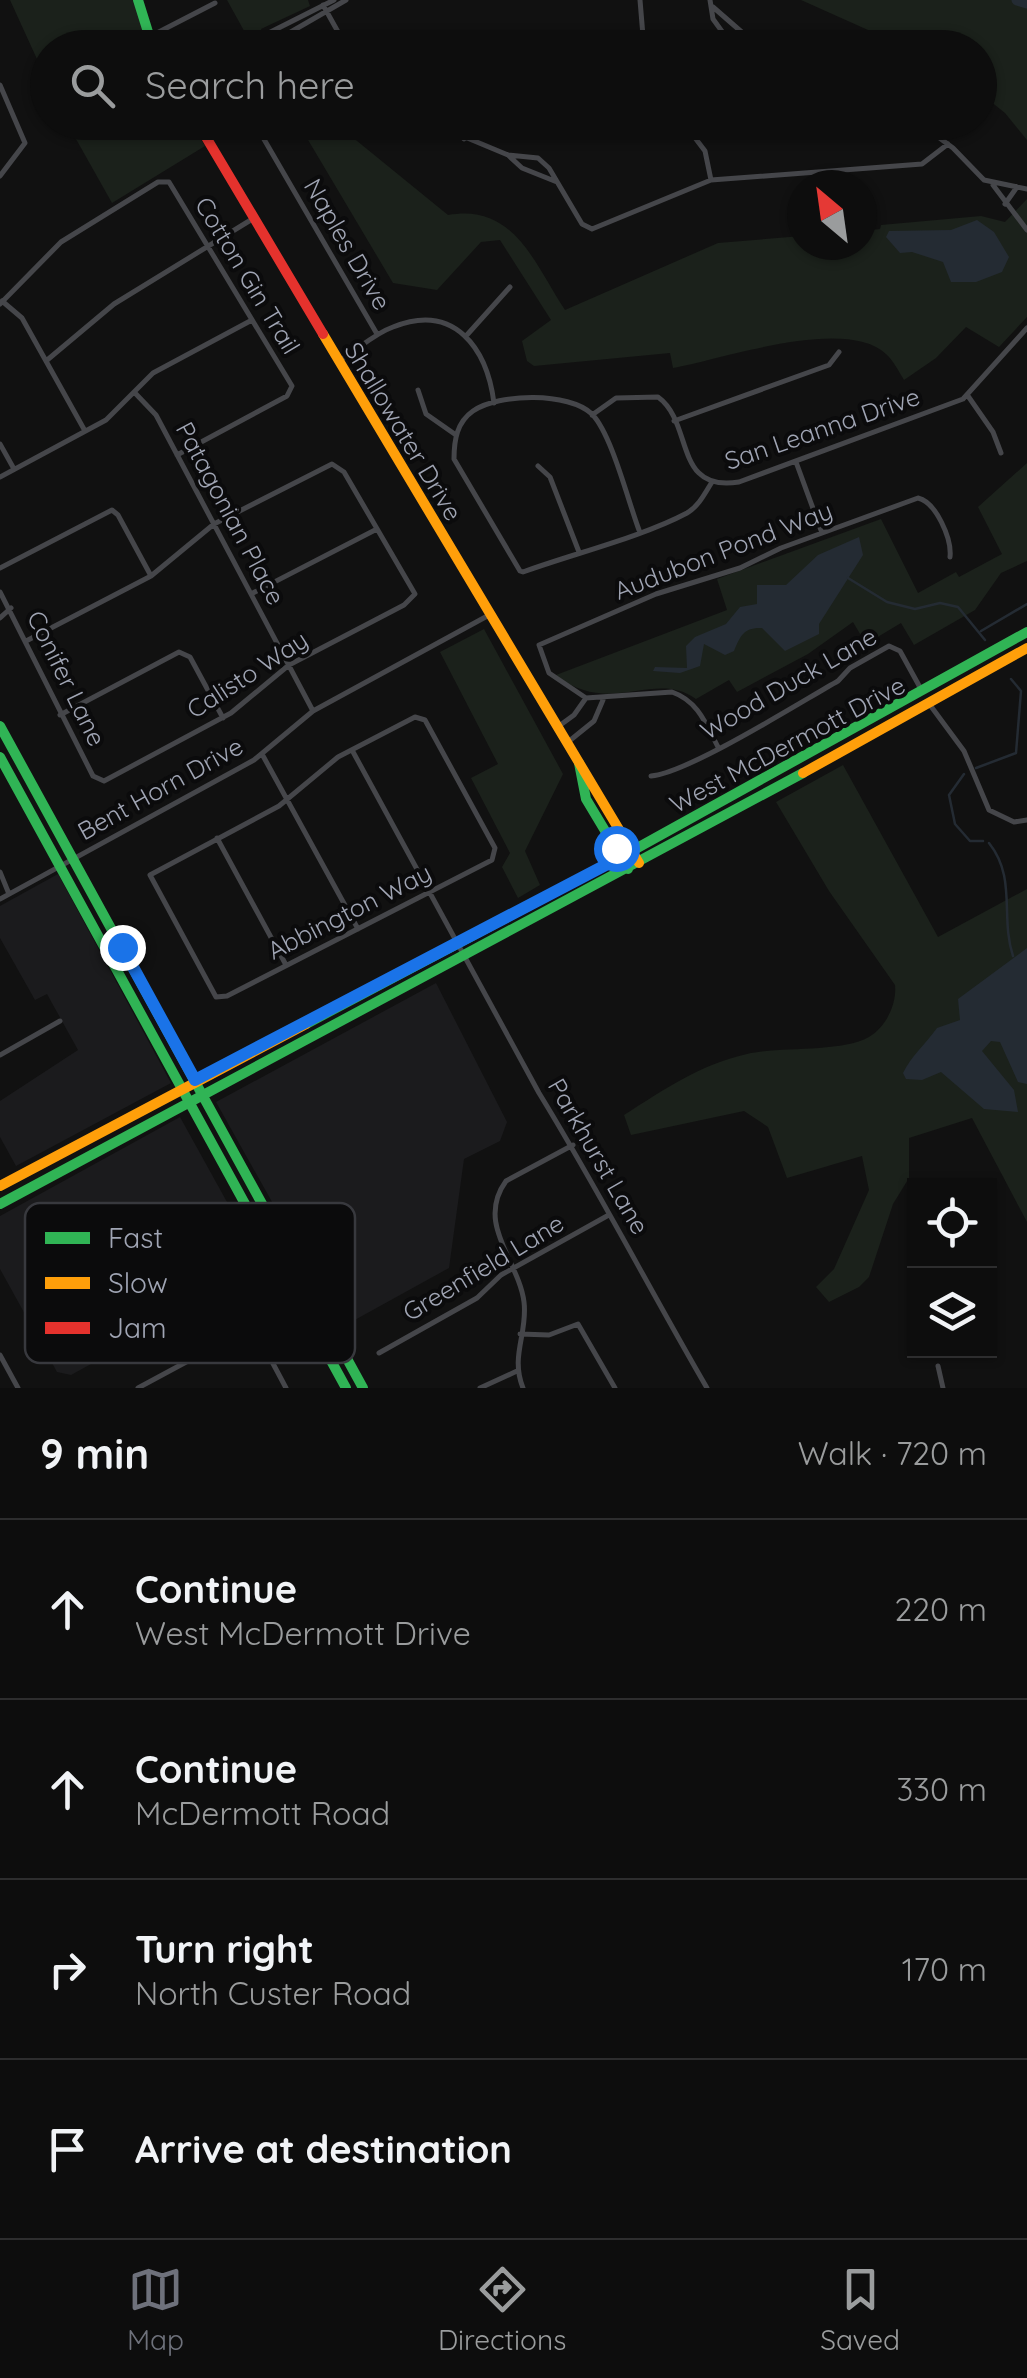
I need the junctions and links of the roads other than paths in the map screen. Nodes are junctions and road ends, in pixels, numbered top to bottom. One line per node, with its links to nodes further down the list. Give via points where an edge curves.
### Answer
1 (138, 0): 9 (main road)
2 (334, 0): 7 (street)
3 (346, 0): 8 (street)
4 (640, 0): 14 (street)
5 (215, 3): 10 (street)
6 (711, 3): 15 (street); 16 (street)
7 (323, 5): 8 (street); 11 (street)
8 (327, 13): 12 (street); 13 (street)
9 (147, 30)
10 (171, 30)
11 (274, 30)
12 (296, 30)
13 (337, 30)
14 (642, 30)
15 (721, 30)
16 (740, 30)
17 (0, 86): 25 (street, via 25,143)
18 (208, 140): 31 (main road, Shallowater Drive)
19 (264, 140): 38 (street, Naples Drive)
20 (467, 140): 24 (street)
21 (697, 140): 26 (street)
22 (943, 140): 23 (street)
23 (948, 144): 26 (street, via 922,164); 28 (street)
24 (508, 155): 27 (street); 27 (street, via 538,158)
25 (0, 176)
26 (711, 180): 27 (street, via 592,229)
27 (556, 182)
28 (993, 184): 29 (street); 30 (street)
29 (1024, 188): 30 (street, via 1010,192)
30 (1004, 204): 32 (street)
31 (254, 218): 33 (street); 42 (main road, Shallowater Drive)
32 (1027, 230)
33 (208, 246): 35 (street, Cotton Gin Trail, via 166,180 60,242); 36 (street, Cotton Gin Trail); 41 (street, via 102,312)
34 (510, 286): 39 (street)
35 (1, 302): 41 (street, via 22,318)
36 (252, 320): 44 (street, via 167,365); 53 (street, Cotton Gin Trail, via 292,391)
37 (1027, 328): 45 (street, San Leanna Drive)
38 (377, 334): 39 (street, via 415,321 437,322); 42 (street)
39 (466, 336): 46 (street, via 485,360)
40 (840, 352): 48 (street, via 830,365)
41 (46, 360): 49 (street)
42 (340, 361): 71 (main road, Shallowater Drive)
43 (418, 390): 50 (street, via 426,414)
44 (135, 393): 49 (street); 53 (street, Patagonian Place, via 156,414)
45 (968, 396): 52 (street); 54 (street, San Leanna Drive)
46 (494, 403): 47 (street, via 559,396); 50 (street, via 471,412)
47 (592, 415): 48 (street, San Leanna Drive, via 616,398 650,394 664,402); 61 (street)
48 (674, 421): 58 (street, San Leanna Drive, via 688,458)
49 (85, 431): 56 (street)
50 (456, 435): 63 (street, via 460,474 520,571)
51 (0, 444): 56 (street)
52 (1001, 453)
53 (178, 454): 59 (street, Patagonian Place)
54 (796, 462): 58 (street, San Leanna Drive, via 739,482); 62 (street)
55 (538, 466): 63 (street, via 550,477)
56 (14, 469): 57 (street)
57 (0, 477)
58 (712, 482): 61 (street, via 690,512)
59 (214, 524): 60 (street, via 336,464); 66 (street); 68 (street, Patagonian Place)
60 (376, 529): 68 (street); 76 (street, Calisto Way, via 414,597)
61 (639, 530): 63 (street)
62 (822, 533): 64 (street, Audubon Pond Way, via 925,499 952,545); 78 (street, Audubon Pond Way, via 544,639 538,647 549,674)
63 (578, 552)
64 (950, 557)
65 (0, 568): 66 (street, via 112,510)
66 (151, 576): 74 (street)
67 (0, 592): 70 (street, Conifer Lane)
68 (251, 594): 76 (street, Patagonian Place)
69 (0, 608): 70 (street)
70 (11, 608): 72 (street); 74 (street, Conifer Lane)
71 (491, 614): 81 (street, Bent Horn Drive); 85 (main road, Shallowater Drive)
72 (0, 618)
73 (1027, 632): 77 (main road, West McDermott Drive)
74 (28, 640): 82 (street, Conifer Lane)
75 (1027, 648): 80 (main road, West McDermott Drive)
76 (289, 666): 81 (street, Patagonian Place); 83 (street, Calisto Way)
77 (923, 694): 80 (main road); 87 (street, Wood Duck Lane, via 903,655 889,646); 99 (main road, West McDermott Drive)
78 (586, 698): 79 (street); 85 (street)
79 (604, 699): 86 (street, via 594,721); 87 (street, via 682,695)
80 (930, 706): 97 (street, via 964,751 989,810); 102 (main road, West McDermott Drive)
81 (313, 711): 89 (street, Bent Horn Drive)
82 (60, 715): 83 (street, via 183,652); 93 (street, Conifer Lane)
83 (223, 718): 93 (street, Calisto Way)
84 (0, 726): 100 (main road)
85 (559, 726): 86 (main road, Shallowater Drive)
86 (568, 742): 91 (main road, Shallowater Drive)
87 (718, 747): 92 (street, Wood Duck Lane)
88 (352, 750): 94 (street); 105 (street, Parkhurst Lane); 105 (street, Abbington Way, via 422,717 496,854)
89 (262, 754): 94 (street); 100 (street, Bent Horn Drive)
90 (0, 757): 101 (main road)
91 (578, 759): 95 (main road, Shallowater Drive); 96 (main road, Shallowater Drive)
92 (650, 776)
93 (100, 780)
94 (288, 800): 98 (street); 109 (street)
95 (590, 805): 96 (main road); 99 (main road, Shallowater Drive)
96 (608, 810): 99 (main road, Shallowater Drive)
97 (1027, 820)
98 (217, 838): 113 (street); 113 (street, Abbington Way, via 150,876 216,998)
99 (626, 854): 102 (main road, Shallowater Drive); 104 (main road, West McDermott Drive)
100 (74, 859): 101 (street, Bent Horn Drive); 111 (main road)
101 (62, 866): 106 (street, Bent Horn Drive); 111 (main road)
102 (633, 866): 107 (main road, West McDermott Drive)
103 (0, 872): 106 (street)
104 (570, 884): 107 (main road); 110 (main road, West McDermott Drive)
105 (429, 893): 109 (street, Abbington Way); 110 (street, Parkhurst Lane)
106 (10, 894): 108 (street, Bent Horn Drive)
107 (576, 896): 112 (main road, West McDermott Drive)
108 (0, 900)
109 (358, 929): 113 (street, Abbington Way)
110 (458, 943): 112 (street, Parkhurst Lane); 114 (main road, West McDermott Drive)
111 (116, 951): 118 (main road); 119 (main road)
112 (464, 955): 115 (main road, West McDermott Drive); 122 (street, Parkhurst Lane)
113 (286, 966)
114 (340, 1004): 115 (main road); 118 (main road, West McDermott Drive)
115 (347, 1017): 120 (main road, West McDermott Drive)
116 (60, 1021): 117 (street)
117 (0, 1055)
118 (195, 1080): 119 (main road, West McDermott Drive); 120 (main road)
119 (182, 1086): 121 (main road); 123 (main road, West McDermott Drive)
120 (202, 1092): 121 (main road, West McDermott Drive); 127 (main road)
121 (189, 1099): 124 (main road, West McDermott Drive); 126 (main road)
122 (573, 1146): 129 (street, Parkhurst Lane); 130 (street, via 503,1184 497,1235)
123 (71, 1147): 124 (main road); 125 (main road, West McDermott Drive)
124 (78, 1160): 128 (main road, West McDermott Drive)
125 (0, 1186)
126 (245, 1203)
127 (262, 1203)
128 (0, 1204)
129 (608, 1216): 130 (street, Greenfield Lane); 148 (street, Parkhurst Lane)
130 (511, 1270): 131 (street, via 525,1306); 132 (street, Greenfield Lane, via 477,1298)
131 (520, 1334): 139 (street); 147 (street, via 581,1326)
132 (379, 1353)
133 (0, 1355): 140 (street)
134 (184, 1363): 141 (street)
135 (273, 1363): 142 (street)
136 (332, 1363): 143 (main road)
137 (349, 1363): 144 (main road)
138 (938, 1366): 149 (street)
139 (517, 1371): 145 (street); 146 (street)
140 (18, 1388)
141 (138, 1388)
142 (286, 1388)
143 (346, 1388)
144 (363, 1388)
145 (480, 1388)
146 (523, 1388)
147 (615, 1388)
148 (707, 1388)
149 (943, 1388)

